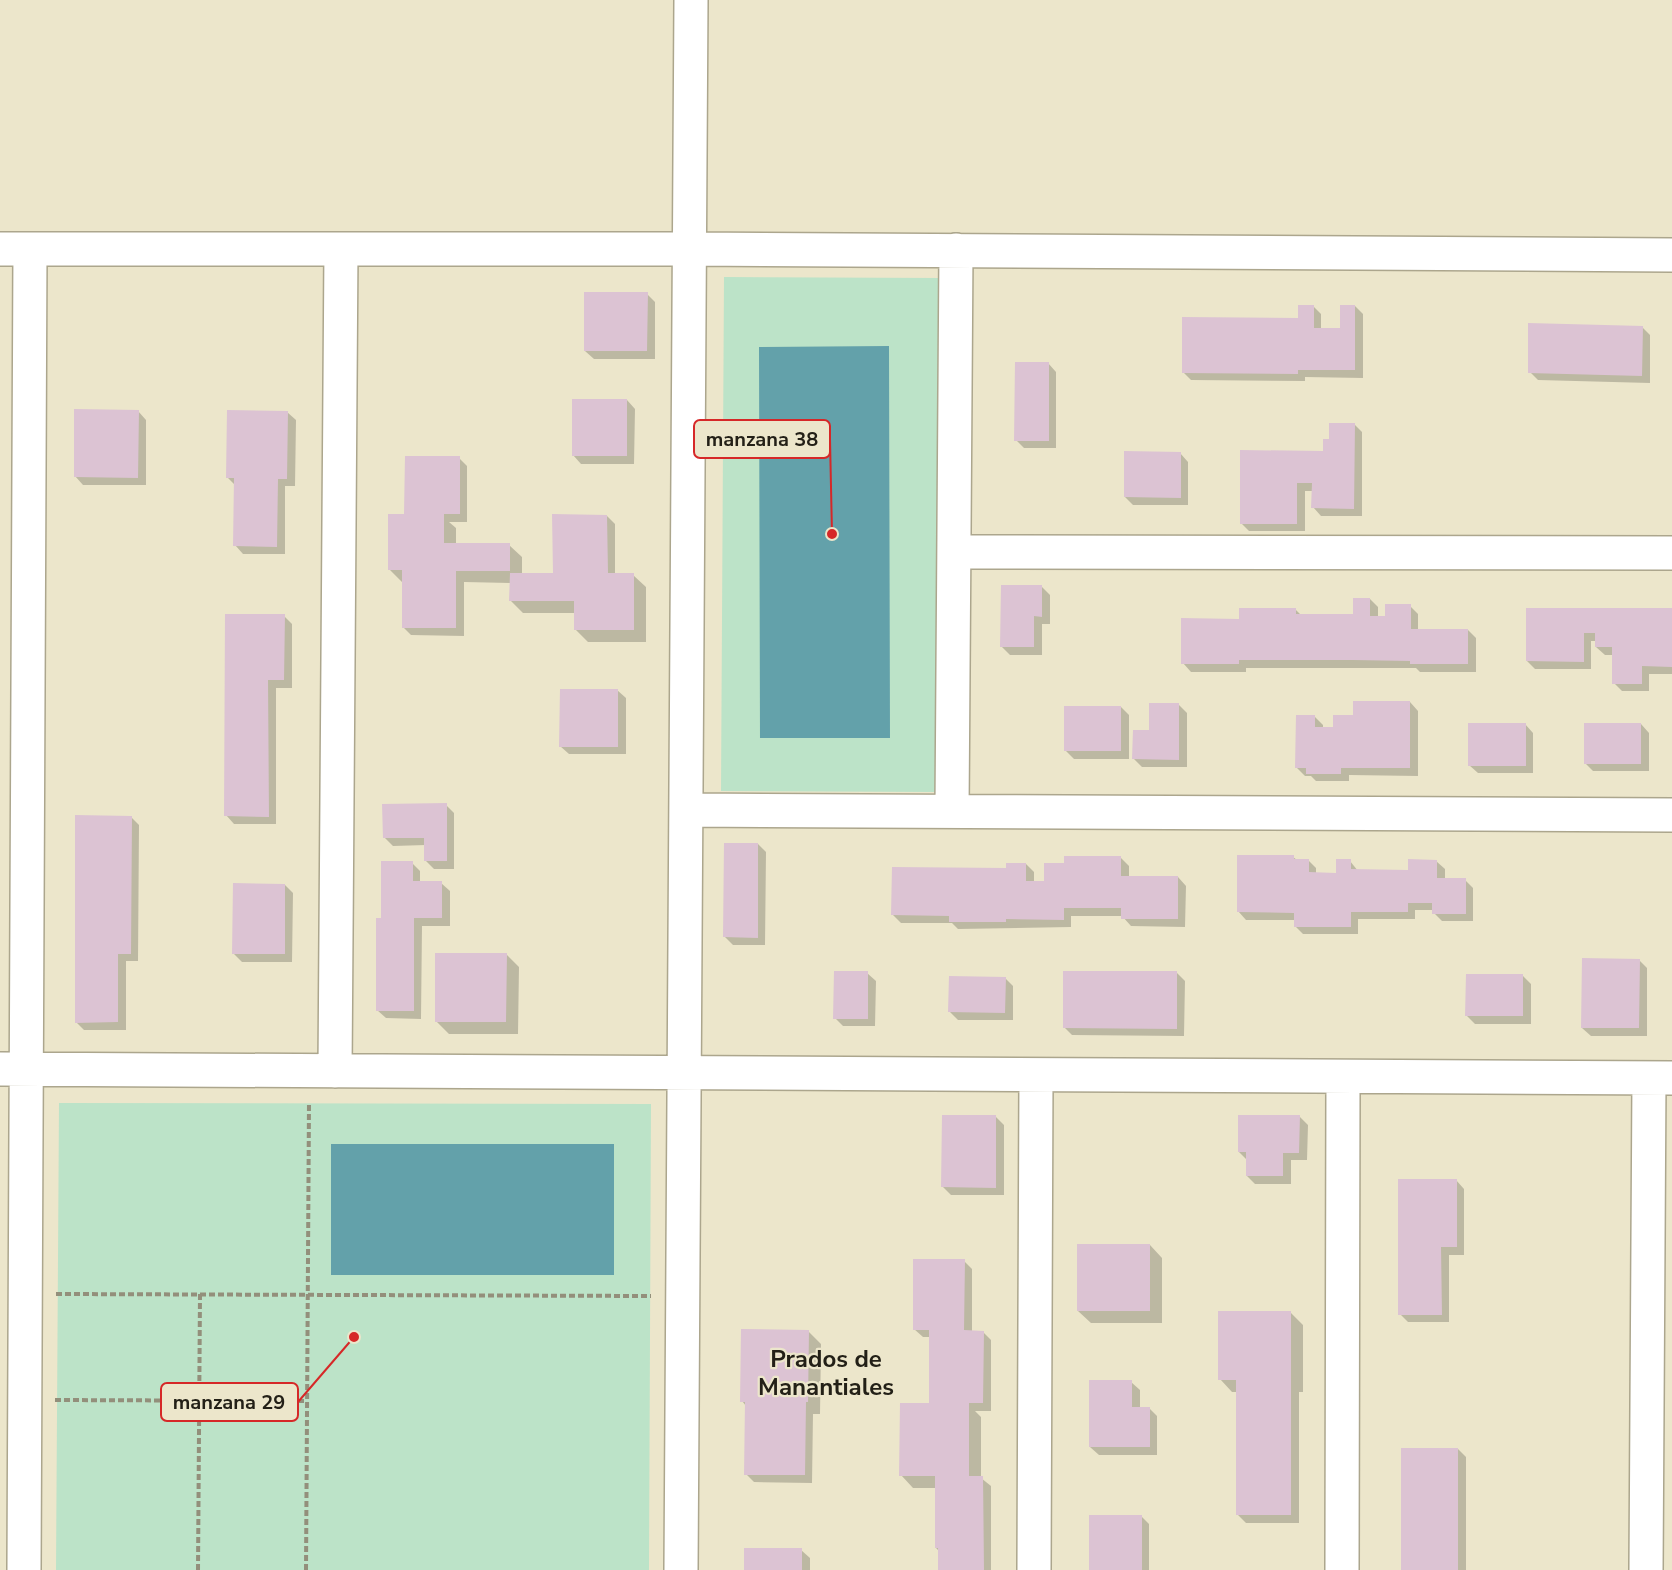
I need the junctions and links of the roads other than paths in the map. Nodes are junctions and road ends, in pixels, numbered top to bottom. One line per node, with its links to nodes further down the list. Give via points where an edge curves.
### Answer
1 (691, 0): 4 (street)
2 (15, 249): 3 (street); 12 (street)
3 (341, 249): 4 (street); 13 (street)
4 (690, 249): 5 (street); 9 (street)
5 (956, 250): 6 (street); 7 (street)
6 (1672, 255)
7 (954, 552): 8 (street); 10 (street)
8 (1672, 553)
9 (686, 810): 10 (street); 14 (street)
10 (952, 811): 11 (street)
11 (1672, 815)
12 (13, 1069): 13 (street); 18 (street, via 25,1294)
13 (322, 1071): 14 (street)
14 (684, 1073): 15 (street); 19 (street)
15 (1036, 1075): 16 (street); 20 (street)
16 (1343, 1077): 17 (street); 21 (street)
17 (1660, 1078): 22 (street)
18 (24, 1570)
19 (681, 1570)
20 (1034, 1570)
21 (1342, 1570)
22 (1646, 1570)

